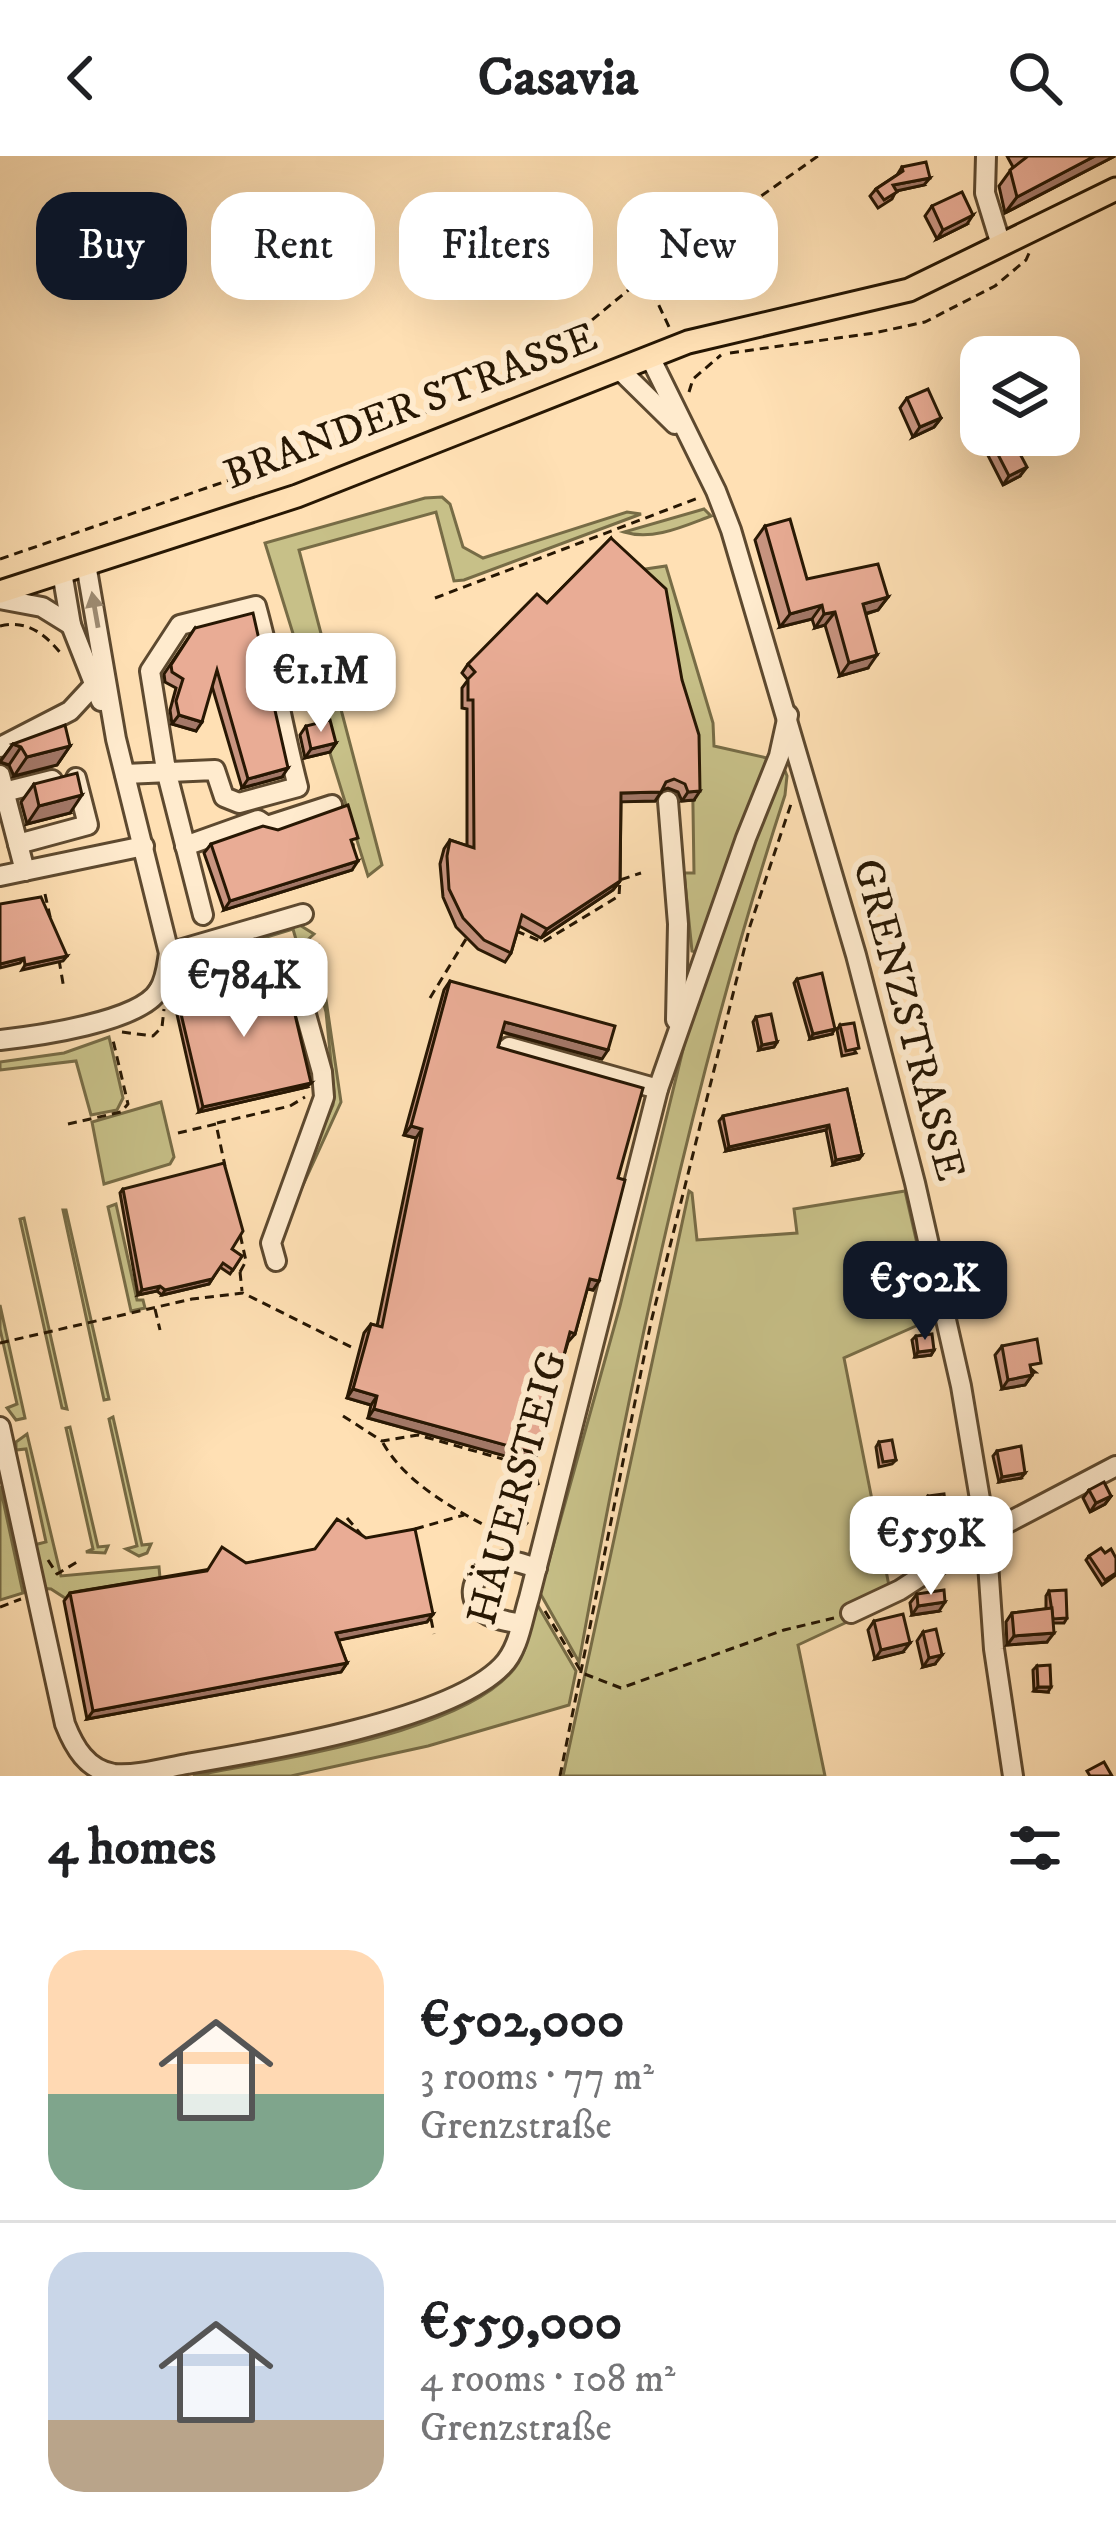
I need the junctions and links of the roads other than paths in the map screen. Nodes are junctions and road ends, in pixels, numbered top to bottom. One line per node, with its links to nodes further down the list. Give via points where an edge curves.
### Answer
1 (986, 156): 3 (street, via 986,193)
2 (1116, 189): 3 (main road, BRANDER STRASSE)
3 (1001, 244): 4 (main road, BRANDER STRASSE, via 909,290)
4 (650, 357): 5 (main road, BRANDER STRASSE); 6 (street, GRENZSTRASSE)
5 (620, 370): 6 (street, GRENZSTRASSE); 7 (main road, BRANDER STRASSE, via 296,496)
6 (691, 441): 12 (street, GRENZSTRASSE, via 716,491)
7 (86, 564): 8 (main road, BRANDER STRASSE); 13 (street, one-way to 7)
8 (62, 572): 9 (main road, BRANDER STRASSE); 10 (street)
9 (0, 596): 10 (street)
10 (71, 625): 11 (street)
11 (91, 689): 13 (street); 14 (street, via 70,711)
12 (788, 715): 29 (street, HÄUERSTEIG); 36 (street, GRENZSTRASSE, via 915,1184)
13 (116, 739): 16 (street)
14 (0, 747)
15 (166, 770): 15 (street, via 215,770 224,797 239,803 298,787 256,606 180,625 150,671); 16 (street); 22 (street)
16 (125, 774): 21 (street)
17 (2, 784): 20 (street); 20 (street, via 75,774 88,825)
18 (668, 801): 29 (street)
19 (332, 805): 22 (street)
20 (18, 844): 23 (street)
21 (144, 846): 23 (street); 27 (street)
22 (185, 846): 26 (street)
23 (25, 871): 24 (street)
24 (0, 876)
25 (303, 914): 27 (street)
26 (202, 915)
27 (169, 953): 28 (street)
28 (159, 991): 30 (street, via 118,1015); 33 (street, via 290,957 324,1097 271,1243)
29 (676, 1037): 32 (street, HÄUERSTEIG)
30 (0, 1040)
31 (509, 1047): 32 (street)
32 (658, 1089): 37 (street, HÄUERSTEIG)
33 (276, 1261)
34 (0, 1426): 39 (street, HÄUERSTEIG, via 72,1742 90,1764 114,1774 235,1756 406,1715 496,1672)
35 (1116, 1466): 36 (street)
36 (986, 1534): 38 (street); 40 (street, GRENZSTRASSE)
37 (537, 1568): 39 (street, HÄUERSTEIG); 39 (street, via 497,1562 472,1589 486,1613)
38 (851, 1613)
39 (521, 1624)
40 (1013, 1776)

